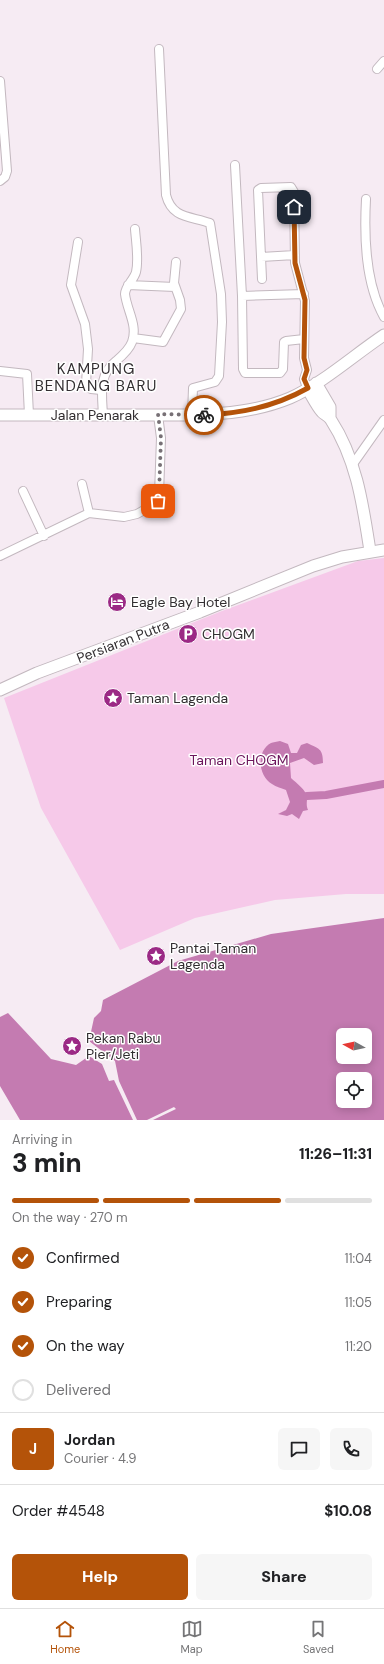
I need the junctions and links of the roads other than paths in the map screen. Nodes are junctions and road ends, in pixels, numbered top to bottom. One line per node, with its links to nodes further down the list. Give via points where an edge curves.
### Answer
1 (159, 49): 32 (street, via 168,204 181,214 210,223 222,294 219,376 215,382 193,388)
2 (384, 61): 3 (street)
3 (377, 68)
4 (0, 82): 6 (street, via 7,171)
5 (235, 165): 17 (street)
6 (0, 181)
7 (366, 199): 18 (street, via 366,233 372,288)
8 (135, 229): 14 (street, via 137,266)
9 (78, 242): 25 (street, via 71,285 85,324 88,350 86,384 91,389)
10 (295, 255): 11 (street); 11 (street, via 294,192 291,187 275,187 261,188 257,193); 16 (street)
11 (261, 257): 13 (street)
12 (176, 262): 15 (street)
13 (262, 279)
14 (128, 285): 15 (street); 20 (street, via 125,295 134,326)
15 (175, 287): 20 (street, via 181,309 163,342)
16 (304, 294): 17 (street); 21 (street)
17 (242, 296): 21 (street, via 245,373 280,373 283,368 284,342)
18 (384, 317)
19 (384, 335): 23 (main road, Jalan Penarak)
20 (133, 338): 25 (street, via 128,349 106,370)
21 (304, 339): 24 (street, via 304,358 307,370 313,376)
22 (0, 371): 31 (street, via 27,374)
23 (332, 372): 24 (main road, Jalan Penarak); 27 (main road)
24 (312, 386): 26 (main road, Jalan Penarak); 27 (main road)
25 (101, 390): 28 (street)
26 (290, 398): 27 (main road); 32 (main road, Jalan Penarak, via 232,413)
27 (323, 404): 34 (main road, via 322,412 330,418)
28 (103, 414): 29 (main road, Jalan Penarak); 31 (main road, Jalan Penarak)
29 (158, 414): 32 (main road, Jalan Penarak); 37 (street, via 161,438 158,501 137,514 124,517)
30 (0, 415): 31 (main road, Jalan Penarak)
31 (29, 415)
32 (192, 415)
33 (384, 420): 34 (street)
34 (353, 464): 40 (main road)
35 (82, 484): 37 (street)
36 (23, 491): 38 (street)
37 (89, 513): 38 (street)
38 (44, 536): 41 (street)
39 (384, 550): 40 (main road, Persiaran Putra)
40 (370, 551): 42 (main road, Persiaran Putra, via 314,566 36,673)
41 (0, 556)
42 (0, 690)

